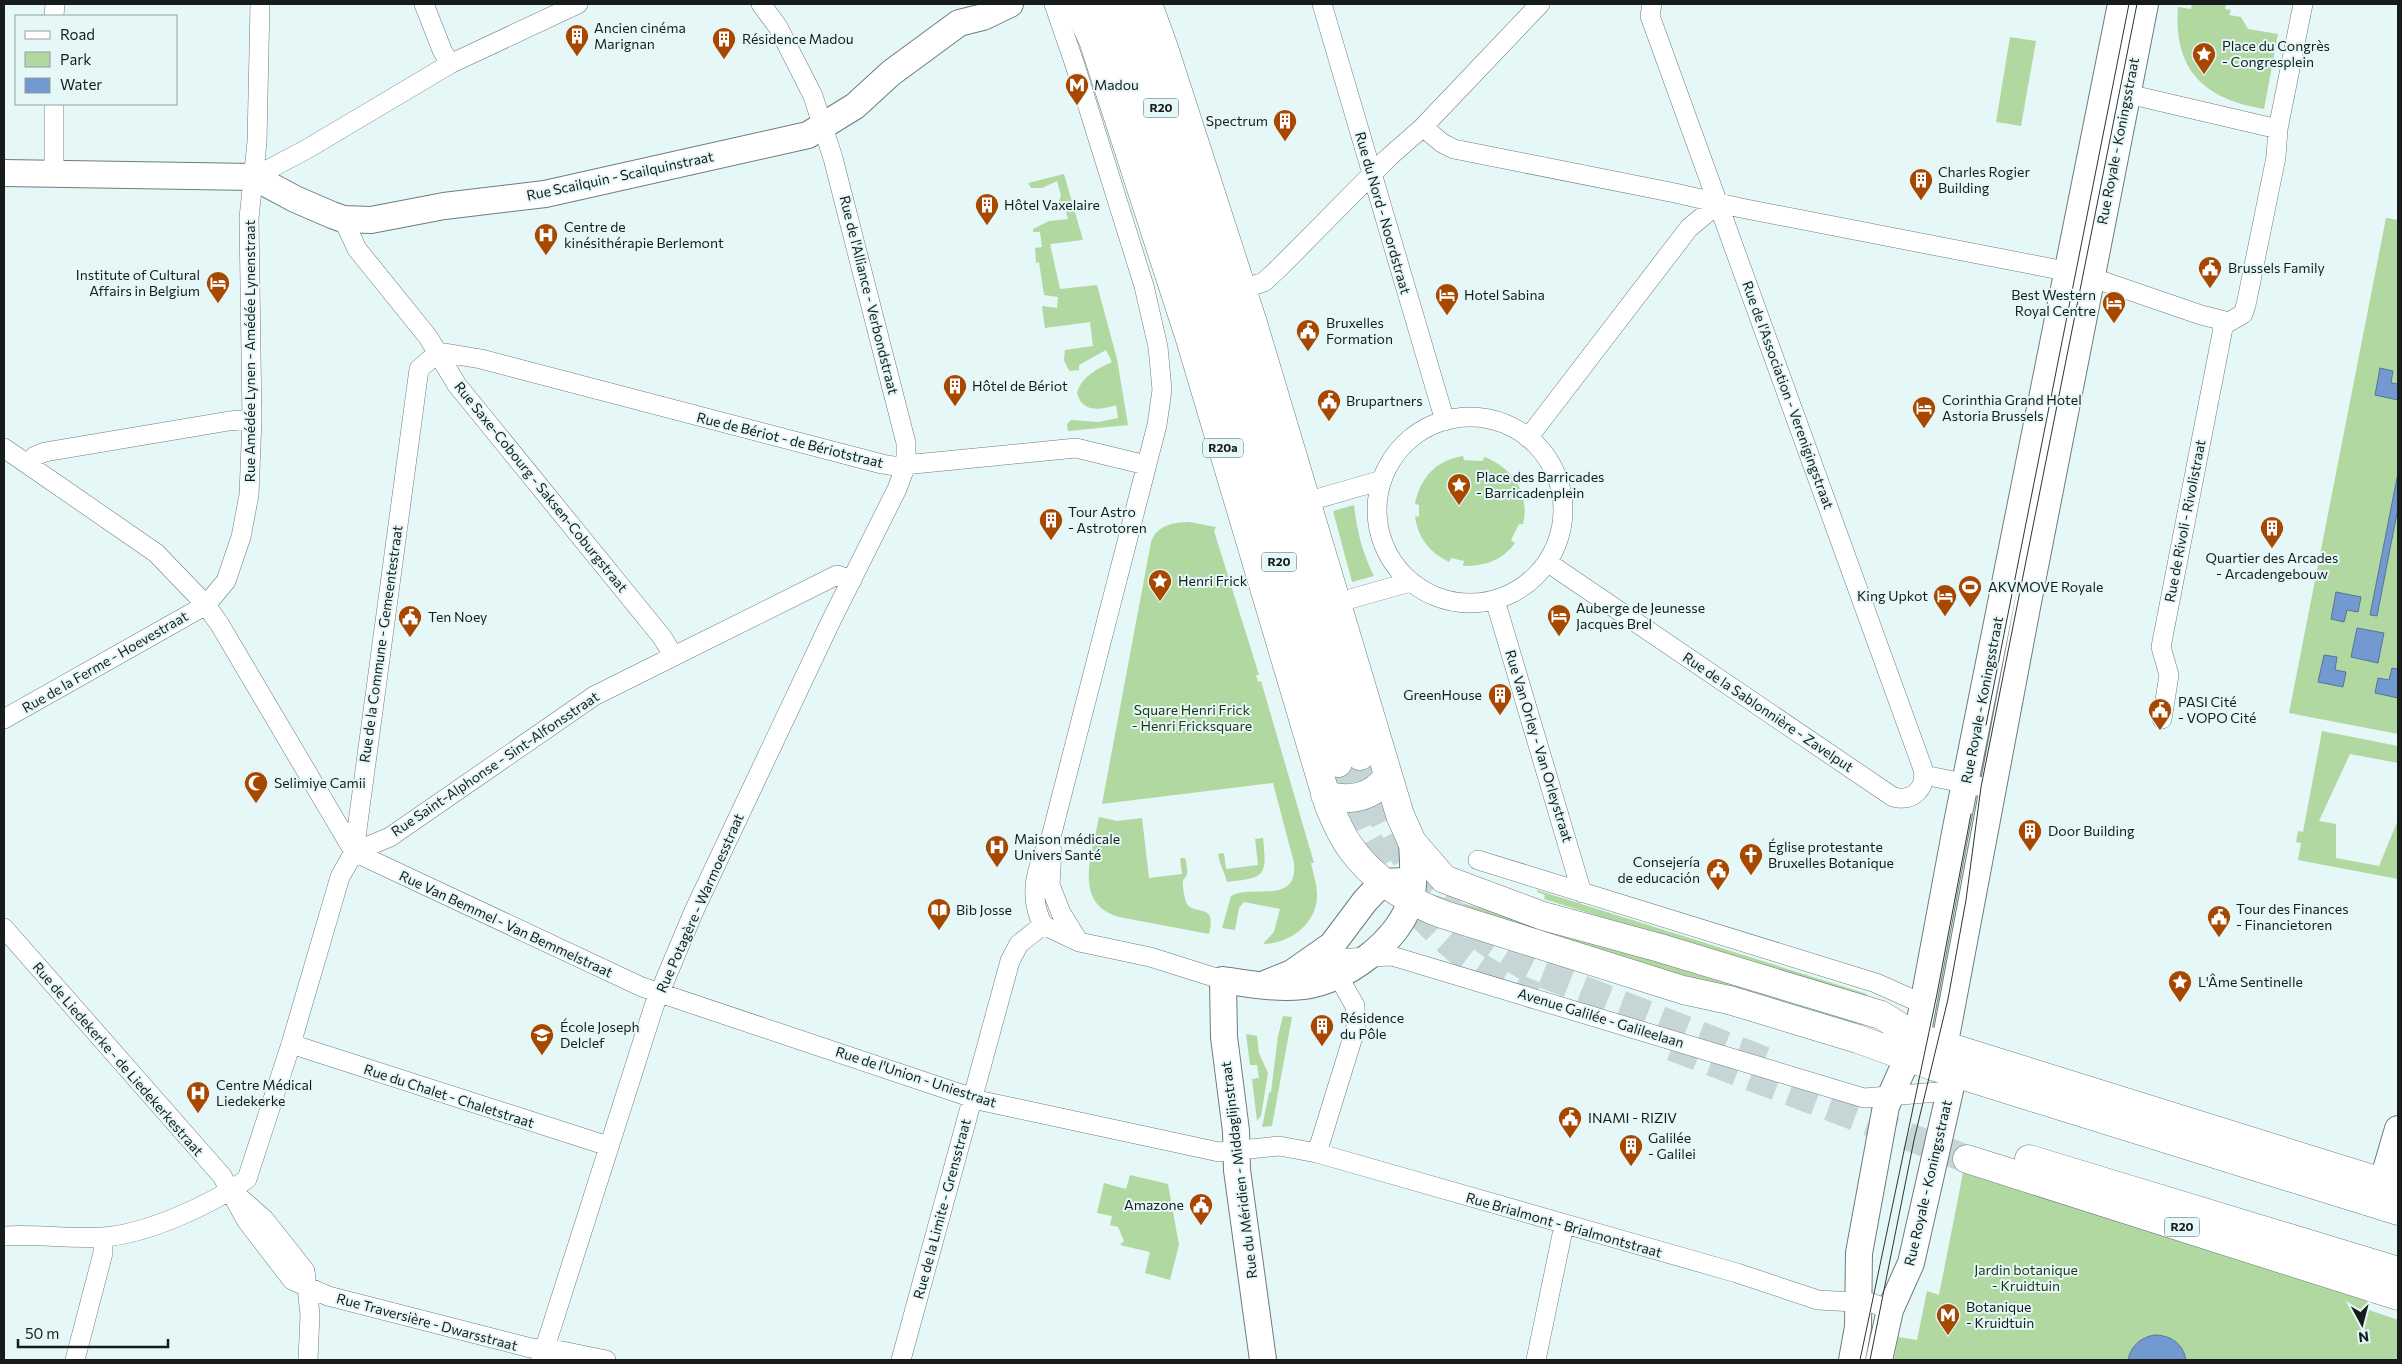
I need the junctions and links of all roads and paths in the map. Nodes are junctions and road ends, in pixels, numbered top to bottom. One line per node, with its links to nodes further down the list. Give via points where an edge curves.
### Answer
1 (260, 4): 28 (street, Rue Amédée Lynen - Amédée Lynenstraat)
2 (424, 4): 18 (street)
3 (578, 4): 18 (street)
4 (761, 4): 21 (street, Rue de l'Alliance - Verbondstraat, via 778,27 813,96)
5 (1010, 4): 17 (street, Rue Scailquin - Scailquinstraat, via 983,17)
6 (1054, 4): 49 (street, via 1144,286 1158,347 1162,390)
7 (1076, 4): 32 (main road, R20a, via 1093,40)
8 (1103, 4): 24 (main road, R20)
9 (1127, 4): 30 (main road, R20)
10 (1148, 4): 33 (main road)
11 (1322, 4): 27 (street, Rue du Nord - Noordstraat)
12 (1540, 4): 22 (street)
13 (2121, 4): 19 (street, Rue Royale - Koningsstraat)
14 (2145, 4): 19 (street, Rue Royale - Koningsstraat)
15 (2303, 4): 23 (street)
16 (1651, 10): 29 (street, Rue de l'Association - Verenigingstraat)
17 (965, 14): 21 (street, Rue Scailquin - Scailquinstraat, via 891,72 855,106)
18 (450, 64): 28 (street)
19 (2116, 91): 23 (street); 34 (street, Rue Royale - Koningsstraat); 35 (street, Rue Royale - Koningsstraat)
20 (54, 105): 26 (street)
21 (823, 127): 31 (street, Rue Scailquin - Scailquinstraat, via 808,135 546,194 444,206 370,220); 48 (street, Rue de l'Alliance - Verbondstraat, via 865,276 906,443)
22 (1423, 127): 27 (street); 29 (street, via 1454,149)
23 (2278, 129): 38 (street, via 2276,157 2246,305 2236,320)
24 (1158, 171): 32 (main road); 41 (main road, R20)
25 (4, 173): 26 (street)
26 (54, 174): 28 (street)
27 (1371, 176): 36 (street, via 1264,282); 44 (street, Rue du Nord - Noordstraat)
28 (254, 177): 31 (street, Rue Scailquin - Scailquinstraat); 43 (street, Rue Amédée Lynen - Amédée Lynenstraat, via 249,226)
29 (1719, 203): 34 (street); 45 (street, via 1689,228); 61 (street, Rue de l'Association - Verenigingstraat)
30 (1196, 212): 33 (main road); 42 (main road, R20)
31 (343, 219): 40 (street, Rue Saxe-Cobourg - Saksen-Coburgstraat, via 357,249)
32 (1158, 239): 39 (main road, R20a)
33 (1230, 250): 36 (main road)
34 (2066, 272): 35 (street); 63 (street, Rue Royale - Koningsstraat)
35 (2092, 278): 38 (street); 64 (street, Rue Royale - Koningsstraat)
36 (1242, 289): 37 (main road)
37 (1253, 323): 42 (main road); 51 (main road)
38 (2224, 323): 60 (street, Rue de Rivoli - Rivolistraat, via 2161,647 2169,674)
39 (1190, 339): 41 (main road); 65 (main road, R20a)
40 (439, 352): 48 (street, Rue de Bériot - de Bériotstraat, via 481,359 882,464); 58 (street, Rue Saxe-Cobourg - Saksen-Coburgstraat, via 457,385 662,637); 68 (street, Rue de la Commune - Gemeentestraat, via 419,369)
41 (1219, 362): 42 (main road, R20, via 1349,760 1324,644)
42 (1247, 376)
43 (252, 419): 47 (street, via 45,452); 57 (street, Rue Amédée Lynen - Amédée Lynenstraat, via 249,495 241,537 226,581)
44 (1445, 421): 45 (street, via 1468,418 1493,420); 50 (street, via 1407,442 1396,453)
45 (1528, 438): 52 (street, via 1550,464 1562,496 1559,537)
46 (4, 448): 47 (street)
47 (28, 464): 57 (street, via 156,552)
48 (906, 465): 49 (street, Rue de Bériot - de Bériotstraat, via 1076,448); 53 (street, Rue Potagère - Warmoesstraat)
49 (1146, 465): 66 (street)
50 (1382, 480): 51 (street); 54 (street, via 1377,508 1380,535 1392,561)
51 (1306, 502): 56 (main road)
52 (1547, 562): 55 (street, via 1524,586); 61 (street, Rue de la Sablonnière - Zavelput, via 1893,797 1913,796 1922,787)
53 (852, 580): 58 (street, Rue Saint-Alphonse - Sint-Alfonsstraat, via 837,575); 82 (street, Rue Potagère - Warmoesstraat, via 694,911)
54 (1410, 582): 55 (street, via 1428,593 1454,602); 56 (street)
55 (1495, 600): 73 (street, Rue Van Orley - Van Orleystraat)
56 (1336, 603): 62 (main road)
57 (206, 605): 59 (street, Rue de la Ferme - Hoevestraat); 68 (street)
58 (673, 655): 68 (street, Rue Saint-Alphonse - Sint-Alfonsstraat, via 594,696 390,837)
59 (4, 719)
60 (2162, 719)
61 (1924, 775): 63 (street)
62 (1388, 776): 65 (main road, via 1377,789 1359,798 1348,800); 67 (main road)
63 (1965, 784): 64 (street); 83 (street, Rue Royale - Koningsstraat)
64 (1992, 789): 85 (street, Rue Royale - Koningsstraat, via 1946,1037)
65 (1326, 796): 71 (main road, R20a, via 1349,847)
66 (1051, 837): 74 (street, via 1041,857 1033,896); 76 (street, via 1050,885 1061,913)
67 (1412, 842): 70 (main road); 72 (street)
68 (354, 852): 82 (street, Rue Van Bemmel - Van Bemmelstraat); 84 (street, Rue de la Commune - Gemeentestraat, via 340,877)
69 (1478, 860): 73 (street)
70 (1444, 880): 72 (street); 86 (main road, via 1543,916 1881,1015)
71 (1383, 882): 72 (main road, R20a); 78 (street, via 1332,945)
72 (1412, 890): 77 (street, via 1405,917); 86 (main road, via 1446,915 1683,990 1730,1000 1858,1039)
73 (1582, 893): 83 (street, via 1876,983)
74 (1043, 925): 76 (street); 89 (street, Rue de la Limite - Grensstraat, via 1019,944 1010,961)
75 (4, 928): 94 (street, Rue de Liedekerke - de Liedekerkestraat, via 222,1176)
76 (1079, 942): 80 (street, via 1150,956)
77 (1369, 957): 78 (street, Avenue Galilée - Galileelaan); 79 (street); 88 (street, Avenue Galilée - Galileelaan, via 1392,956 1429,966 1864,1098)
78 (1308, 963): 81 (street)
79 (1338, 974): 81 (street, via 1322,982 1302,986); 93 (street, via 1355,1006 1356,1026)
80 (1223, 980): 81 (street); 92 (street, Rue du Méridien - Middaglijnstraat, via 1224,1037)
81 (1262, 985)
82 (660, 993): 89 (street, Rue de l'Union - Uniestraat); 91 (street, Rue Potagère - Warmoesstraat)
83 (1915, 1000): 86 (street, Rue Royale - Koningsstraat)
84 (292, 1044): 91 (street, Rue du Chalet - Chaletstraat); 94 (street, Rue de la Commune - Gemeentestraat, via 250,1172 246,1180)
85 (1948, 1047): 86 (main road); 87 (street, Rue Royale - Koningsstraat); 95 (main road)
86 (1913, 1048): 87 (main road); 88 (street, Rue Royale - Koningsstraat)
87 (1952, 1082): 88 (street, Rue Royale - Koningsstraat); 95 (main road); 103 (street, Rue Royale - Koningsstraat, via 1911,1263)
88 (1892, 1095): 102 (street, Rue Royale - Koningsstraat, via 1886,1106 1859,1253)
89 (973, 1097): 92 (street, Rue de l'Union - Uniestraat, via 1219,1152); 108 (street, Rue de la Limite - Grensstraat)
90 (2398, 1130): 95 (street)
91 (608, 1146): 104 (street, Rue Potagère - Warmoesstraat)
92 (1237, 1150): 93 (street, Rue Brialmont - Brialmontstraat, via 1279,1146); 109 (street, Rue du Méridien - Middaglijnstraat)
93 (1317, 1153): 96 (street, Rue Brialmont - Brialmontstraat)
94 (231, 1191): 98 (street, Rue de la Commune - Gemeentestraat, via 144,1231); 100 (street, Rue de Liedekerke - de Liedekerkestraat, via 264,1219 305,1271)
95 (2389, 1196)
96 (1564, 1225): 102 (street, Rue Brialmont - Brialmontstraat, via 1737,1273 1818,1300); 110 (street)
97 (4, 1236): 98 (street, Rue de la Commune - Gemeentestraat)
98 (103, 1237): 105 (street, via 103,1254)
99 (2398, 1271): 101 (main road, R20, via 1968,1150)
100 (308, 1287): 104 (street, Rue Traversière - Dwarsstraat, via 335,1298 531,1348); 106 (street, Rue de Liedekerke - de Liedekerkestraat)
101 (2398, 1296)
102 (1859, 1303): 103 (street, Rue Brialmont - Brialmontstraat, via 1872,1303); 111 (street, Rue Royale - Koningsstraat)
103 (1890, 1310): 112 (street, Rue Royale - Koningsstraat)
104 (542, 1355): 107 (street, Rue Traversière - Dwarsstraat, via 584,1354)
105 (75, 1360)
106 (308, 1360)
107 (606, 1360)
108 (901, 1360)
109 (1263, 1360)
110 (1536, 1360)
111 (1852, 1360)
112 (1879, 1360)

